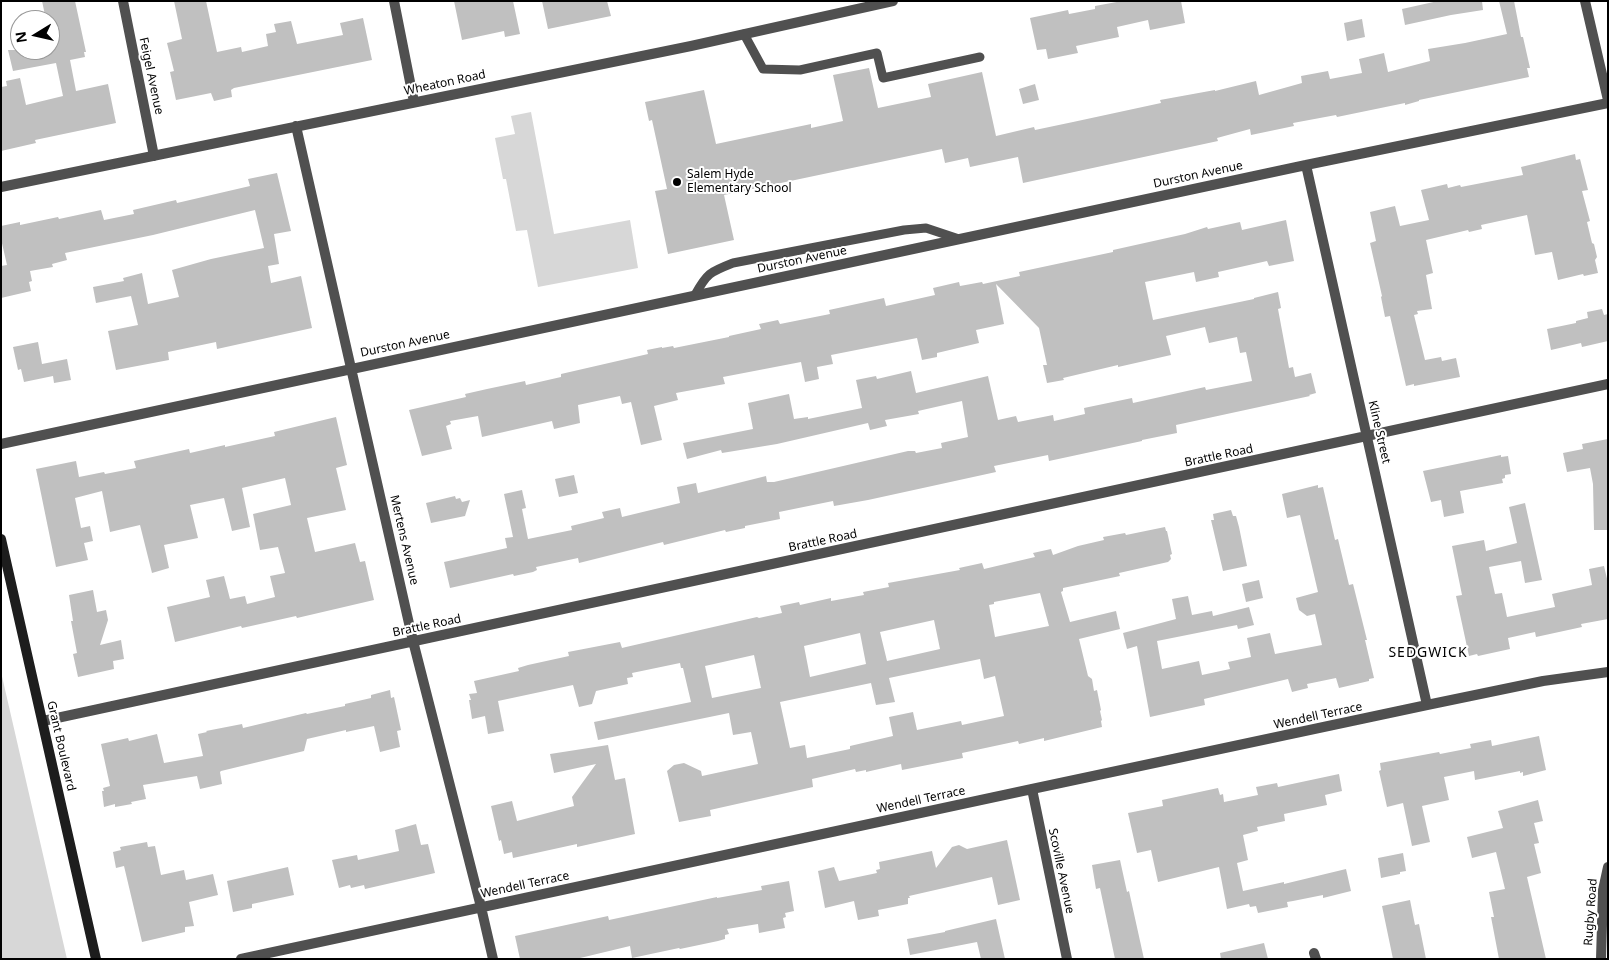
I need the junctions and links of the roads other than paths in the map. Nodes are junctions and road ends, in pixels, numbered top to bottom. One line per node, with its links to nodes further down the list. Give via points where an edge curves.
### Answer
1 (123, 1): 10 (street, Feigel Avenue)
2 (394, 1): 7 (street)
3 (893, 1): 5 (street, Wheaton Road)
4 (1585, 1): 8 (street)
5 (744, 34): 6 (lane, via 763,69 800,70 877,53 882,78); 7 (street, Wheaton Road)
6 (980, 57)
7 (414, 102): 9 (street, Wheaton Road)
8 (1608, 102): 11 (street, Durston Avenue)
9 (296, 126): 10 (street, Wheaton Road); 15 (street, Mertens Avenue)
10 (154, 156): 12 (street, Wheaton Road)
11 (1306, 165): 13 (street, Durston Avenue); 17 (street, Kline Street)
12 (1, 187)
13 (959, 239): 14 (street, Durston Avenue); 14 (lane, via 926,228 904,230 733,263 710,272)
14 (695, 295): 15 (street, Durston Avenue)
15 (352, 368): 18 (street, Durston Avenue); 20 (street, Mertens Avenue)
16 (1608, 384): 17 (street, Brattle Road)
17 (1367, 437): 20 (street, Brattle Road); 22 (street, Kline Street)
18 (1, 444)
19 (1, 539): 23 (street, Grant Boulevard)
20 (414, 642): 23 (street, Brattle Road); 26 (street, Mertens Avenue)
21 (1608, 672): 22 (street, Wendell Terrace, via 1544,681)
22 (1427, 706): 24 (street, Wendell Terrace)
23 (43, 721): 27 (street, Grant Boulevard)
24 (1032, 788): 26 (street, Wendell Terrace); 30 (street, Scoville Avenue)
25 (1608, 867): 31 (street, Rugby Road, via 1603,890)
26 (481, 907): 28 (street, Wendell Terrace); 29 (street, Mertens Avenue)
27 (96, 959)
28 (241, 959)
29 (493, 959)
30 (1067, 959)
31 (1601, 959)

